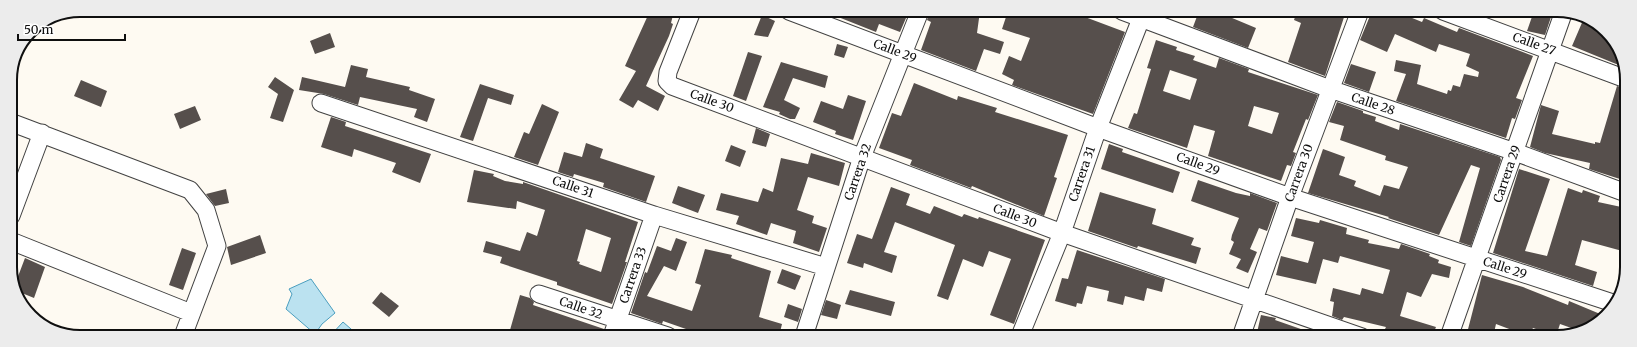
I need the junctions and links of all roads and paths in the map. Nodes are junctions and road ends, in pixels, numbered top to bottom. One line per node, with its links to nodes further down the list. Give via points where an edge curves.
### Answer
1 (689, 17): 18 (street, Calle 30, via 668,72 667,81 672,86)
2 (805, 17): 10 (street, Calle 29)
3 (917, 17): 10 (street, Carrera 32)
4 (1142, 17): 15 (street, Carrera 31)
5 (1150, 17): 12 (street, Calle 28)
6 (1358, 17): 12 (street, Carrera 30)
7 (1459, 17): 9 (street, Calle 27)
8 (1562, 17): 9 (street, Carrera 29)
9 (1550, 50): 11 (street, Calle 27); 17 (street, Carrera 29)
10 (902, 54): 15 (street, Calle 29); 18 (street, Carrera 32)
11 (1620, 77)
12 (1330, 89): 17 (street, Calle 28); 20 (street, Carrera 30)
13 (321, 103): 22 (street, Calle 31)
14 (17, 124): 16 (street)
15 (1098, 128): 20 (street, Calle 29); 23 (street, Carrera 31)
16 (42, 133): 21 (street); 30 (street, via 190,190 206,210 217,246)
17 (1515, 152): 19 (street, Calle 28); 25 (street, Carrera 29)
18 (862, 156): 23 (street, Calle 30); 26 (street, Carrera 32)
19 (1620, 191)
20 (1290, 197): 25 (street, Calle 29); 28 (street, Carrera 30)
21 (17, 200)
22 (654, 215): 26 (street, Calle 31); 31 (street, Carrera 33)
23 (1062, 233): 28 (street, Calle 30); 36 (street, Carrera 31)
24 (17, 243): 30 (street)
25 (1478, 258): 29 (street, Calle 29); 39 (street, Carrera 29)
26 (826, 267): 35 (street, Carrera 32)
27 (539, 294): 31 (street, Calle 32)
28 (1254, 298): 37 (street, Carrera 30); 38 (street, Calle 30)
29 (1610, 302)
30 (191, 313): 32 (street)
31 (617, 320): 33 (street, Carrera 33); 34 (street, Calle 32)
32 (185, 330)
33 (614, 330)
34 (649, 330)
35 (806, 330)
36 (1022, 330)
37 (1243, 330)
38 (1343, 330)
39 (1452, 330)

